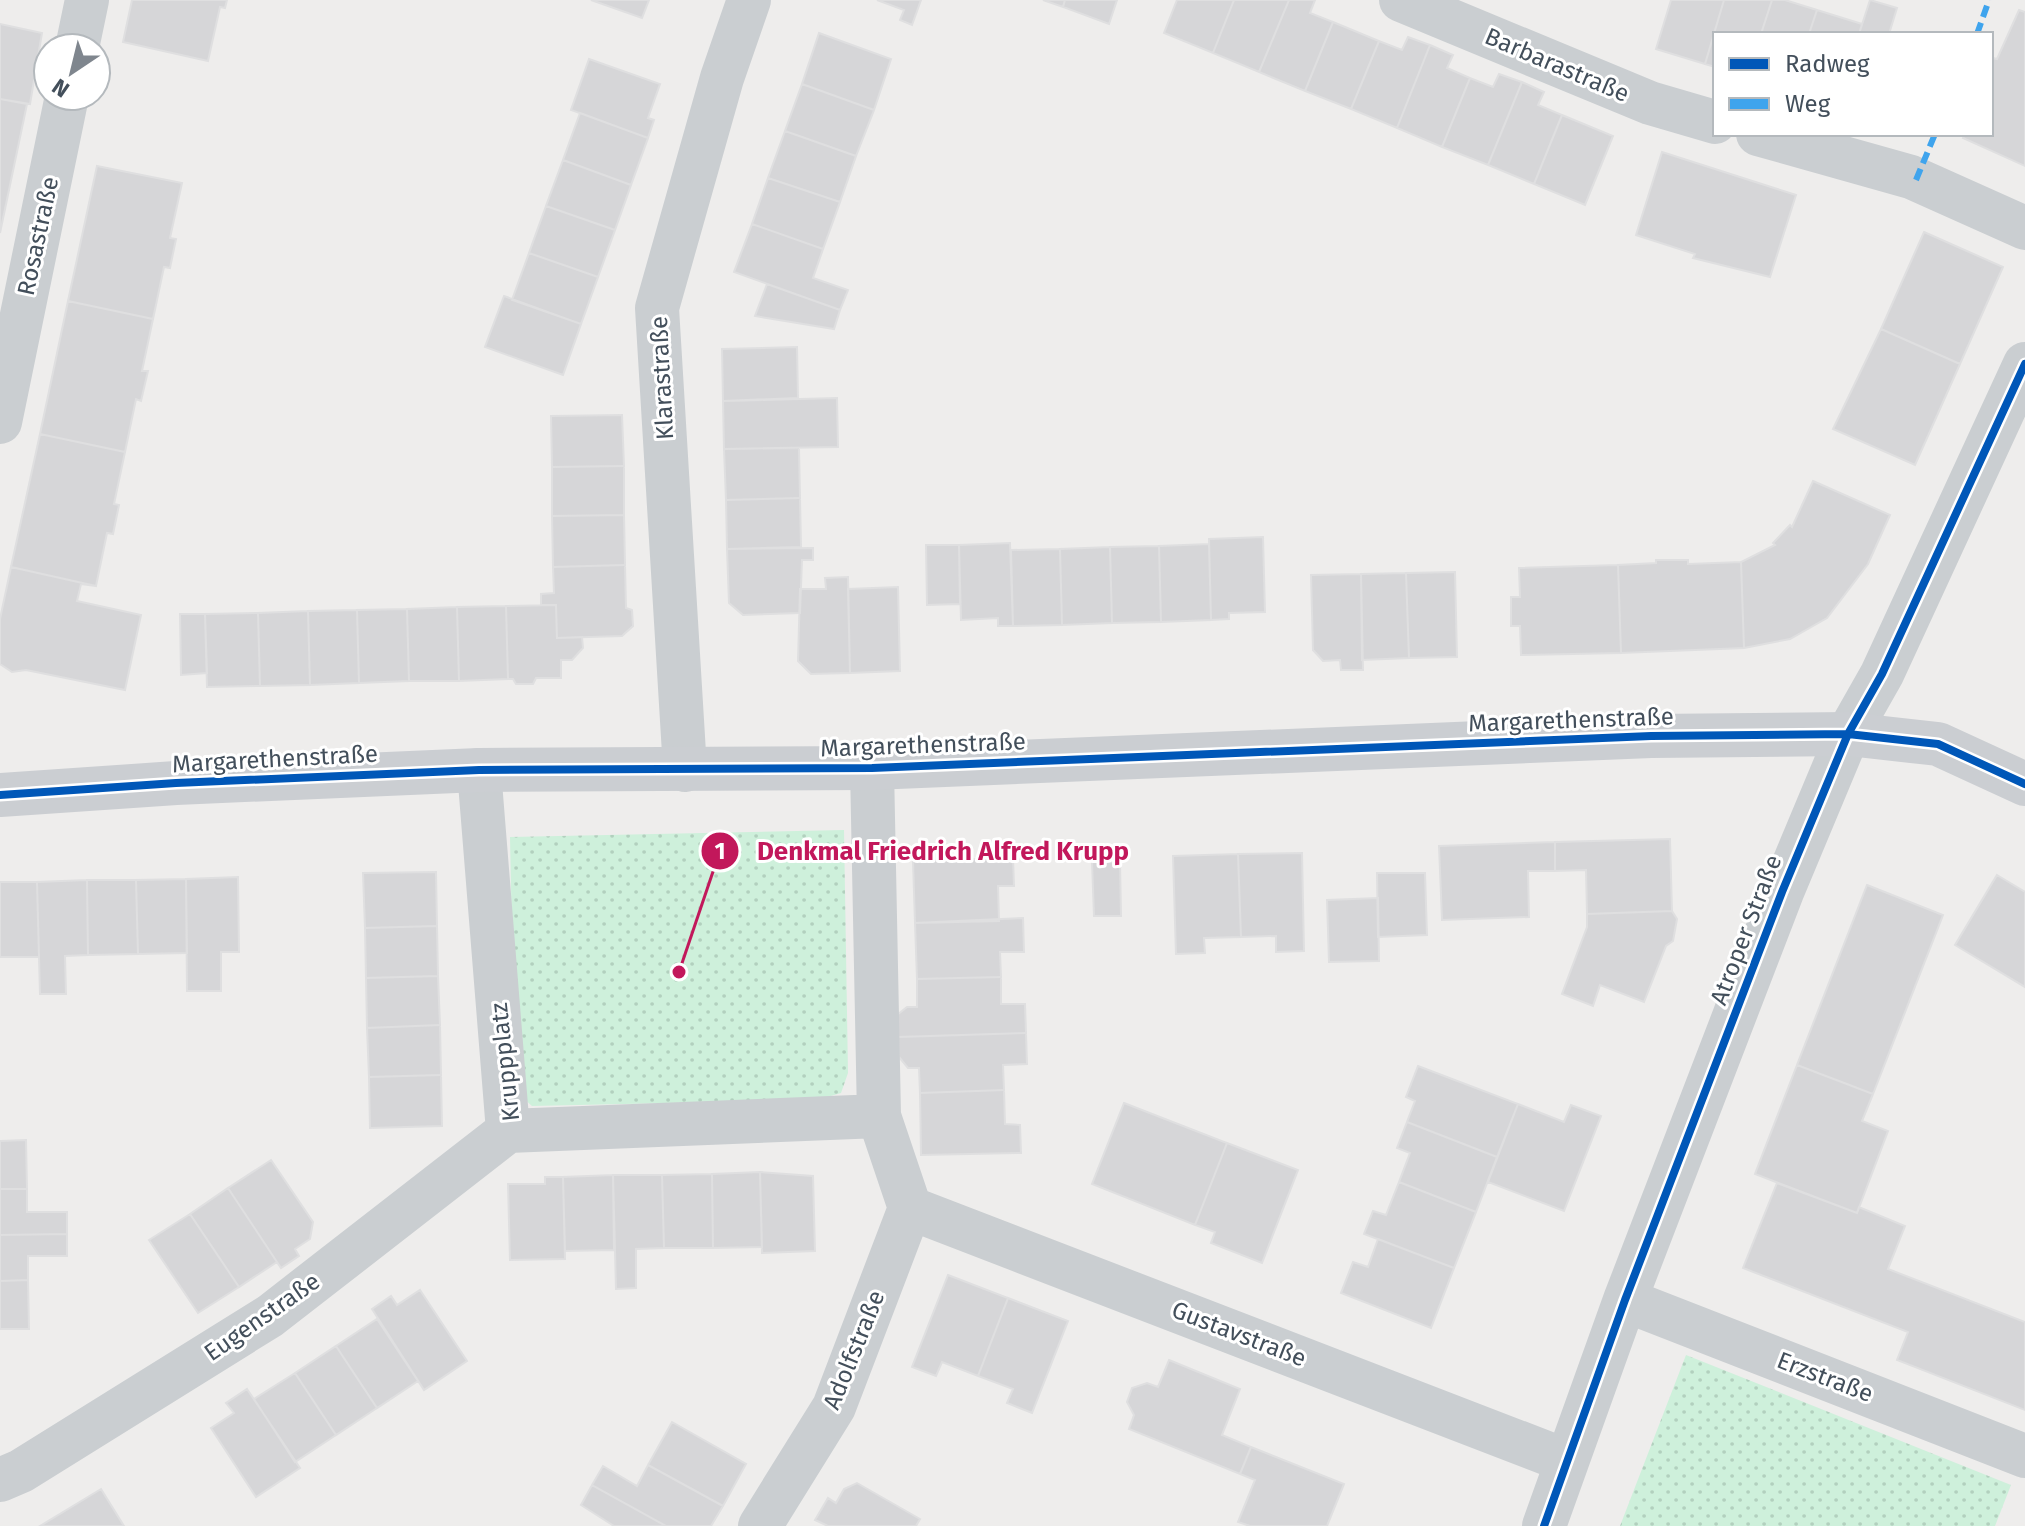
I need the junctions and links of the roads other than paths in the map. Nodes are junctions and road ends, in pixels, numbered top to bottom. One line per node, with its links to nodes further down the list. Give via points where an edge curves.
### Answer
1 (87, 0): 4 (street)
2 (749, 0): 14 (street, Klarastraße, via 657,308)
3 (1401, 0): 6 (street, Barbarastraße, via 1650,103)
4 (80, 32)
5 (64, 112): 10 (street, Rosastraße)
6 (1713, 121)
7 (1765, 136): 8 (street, via 1911,177)
8 (2025, 228)
9 (2025, 364): 11 (street, Atroper Straße, via 1882,674)
10 (0, 422)
11 (1848, 734): 12 (main road, Margarethenstraße, via 1651,736); 15 (main road, Margarethenstraße, via 1938,744); 20 (street, Atroper Straße)
12 (872, 768): 14 (main road, Margarethenstraße); 17 (street)
13 (479, 770): 14 (main road, Margarethenstraße); 16 (main road, Margarethenstraße); 18 (street, Kruppplatz)
14 (685, 770)
15 (2025, 784)
16 (0, 795)
17 (879, 1116): 18 (street, Kruppplatz); 19 (street)
18 (508, 1131): 23 (street, Eugenstraße, via 270,1316)
19 (910, 1208): 22 (street, Gustavstraße); 24 (street, Adolfstraße, via 834,1407)
20 (1625, 1300): 21 (street, Erzstraße); 22 (street, Atroper Straße)
21 (2025, 1456)
22 (1567, 1461): 25 (street, Atroper Straße)
23 (0, 1480)
24 (760, 1526)
25 (1544, 1526)

